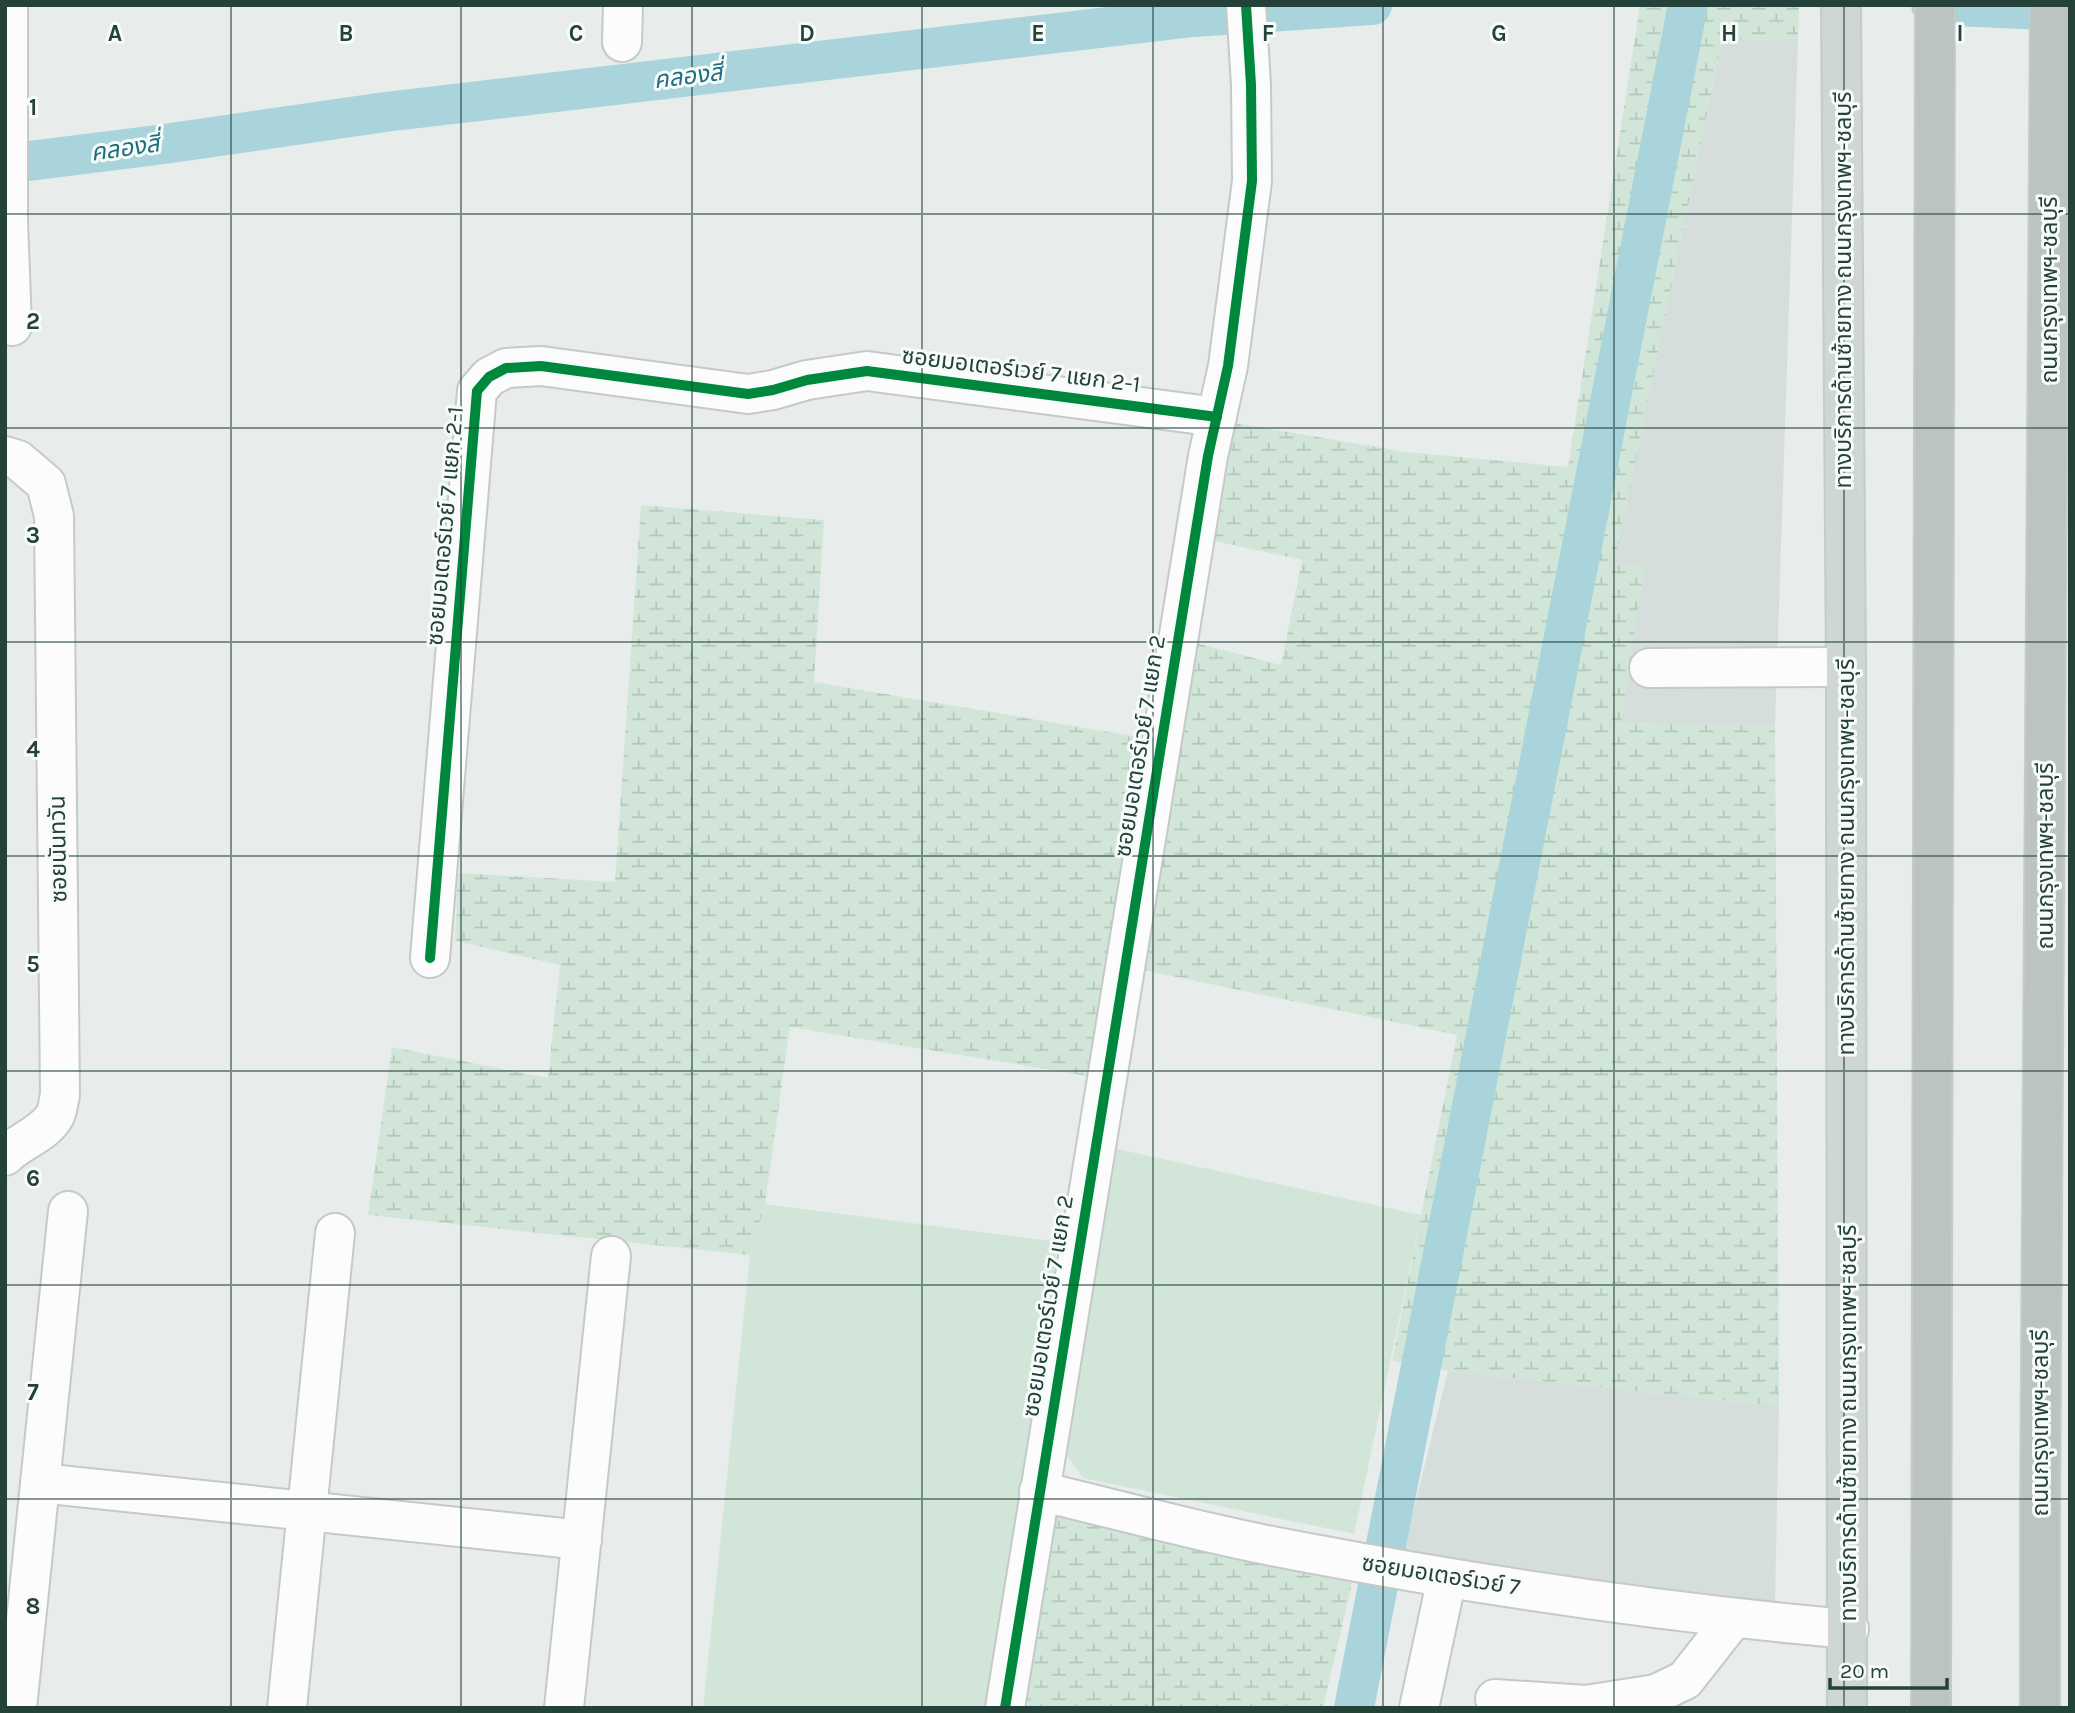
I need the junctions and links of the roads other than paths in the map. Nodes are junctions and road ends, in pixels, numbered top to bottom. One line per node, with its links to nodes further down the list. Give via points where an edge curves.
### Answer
1 (8, 5): 6 (street)
2 (1246, 5): 7 (street, ซอยมอเตอร์เวย์ 7 แยก 2, via 1252,181)
3 (1841, 5): 9 (main road, ทางบริการด้านซ้ายทาง ถนนกรุงเทพฯ-ชลบุรี)
4 (1935, 5): 30 (highway)
5 (2050, 5): 31 (highway, ถนนกรุงเทพฯ-ชลบุรี)
6 (12, 326)
7 (1217, 417): 11 (street, ซอยมอเตอร์เวย์ 7 แยก 2-1, via 867,370 748,394 541,366 506,368 489,377 477,391); 17 (street, ซอยมอเตอร์เวย์ 7 แยก 2)
8 (5, 456): 12 (street, ซอยนันทวัน, via 18,460 46,484 54,516 60,1096 55,1117)
9 (1846, 667): 10 (street); 22 (main road, ทางบริการด้านซ้ายทาง ถนนกรุงเทพฯ-ชลบุรี)
10 (1649, 668)
11 (430, 958)
12 (5, 1156)
13 (68, 1211): 16 (street)
14 (335, 1233): 18 (street)
15 (611, 1256): 19 (street)
16 (40, 1483): 18 (street); 24 (street)
17 (1039, 1492): 20 (street, ซอยมอเตอร์เวย์ 7); 27 (street, ซอยมอเตอร์เวย์ 7 แยก 2)
18 (307, 1511): 19 (street); 25 (street)
19 (582, 1540): 26 (street)
20 (1437, 1576): 21 (street, ซอยมอเตอร์เวย์ 7); 28 (street)
21 (1733, 1619): 22 (street, ซอยมอเตอร์เวย์ 7); 23 (street, via 1685,1680 1656,1693 1586,1705)
22 (1849, 1629): 29 (main road, ทางบริการด้านซ้ายทาง ถนนกรุงเทพฯ-ชลบุรี)
23 (1495, 1699)
24 (17, 1708)
25 (287, 1708)
26 (564, 1708)
27 (1005, 1708)
28 (1419, 1708)
29 (1847, 1708)
30 (1931, 1708)
31 (2040, 1708)

